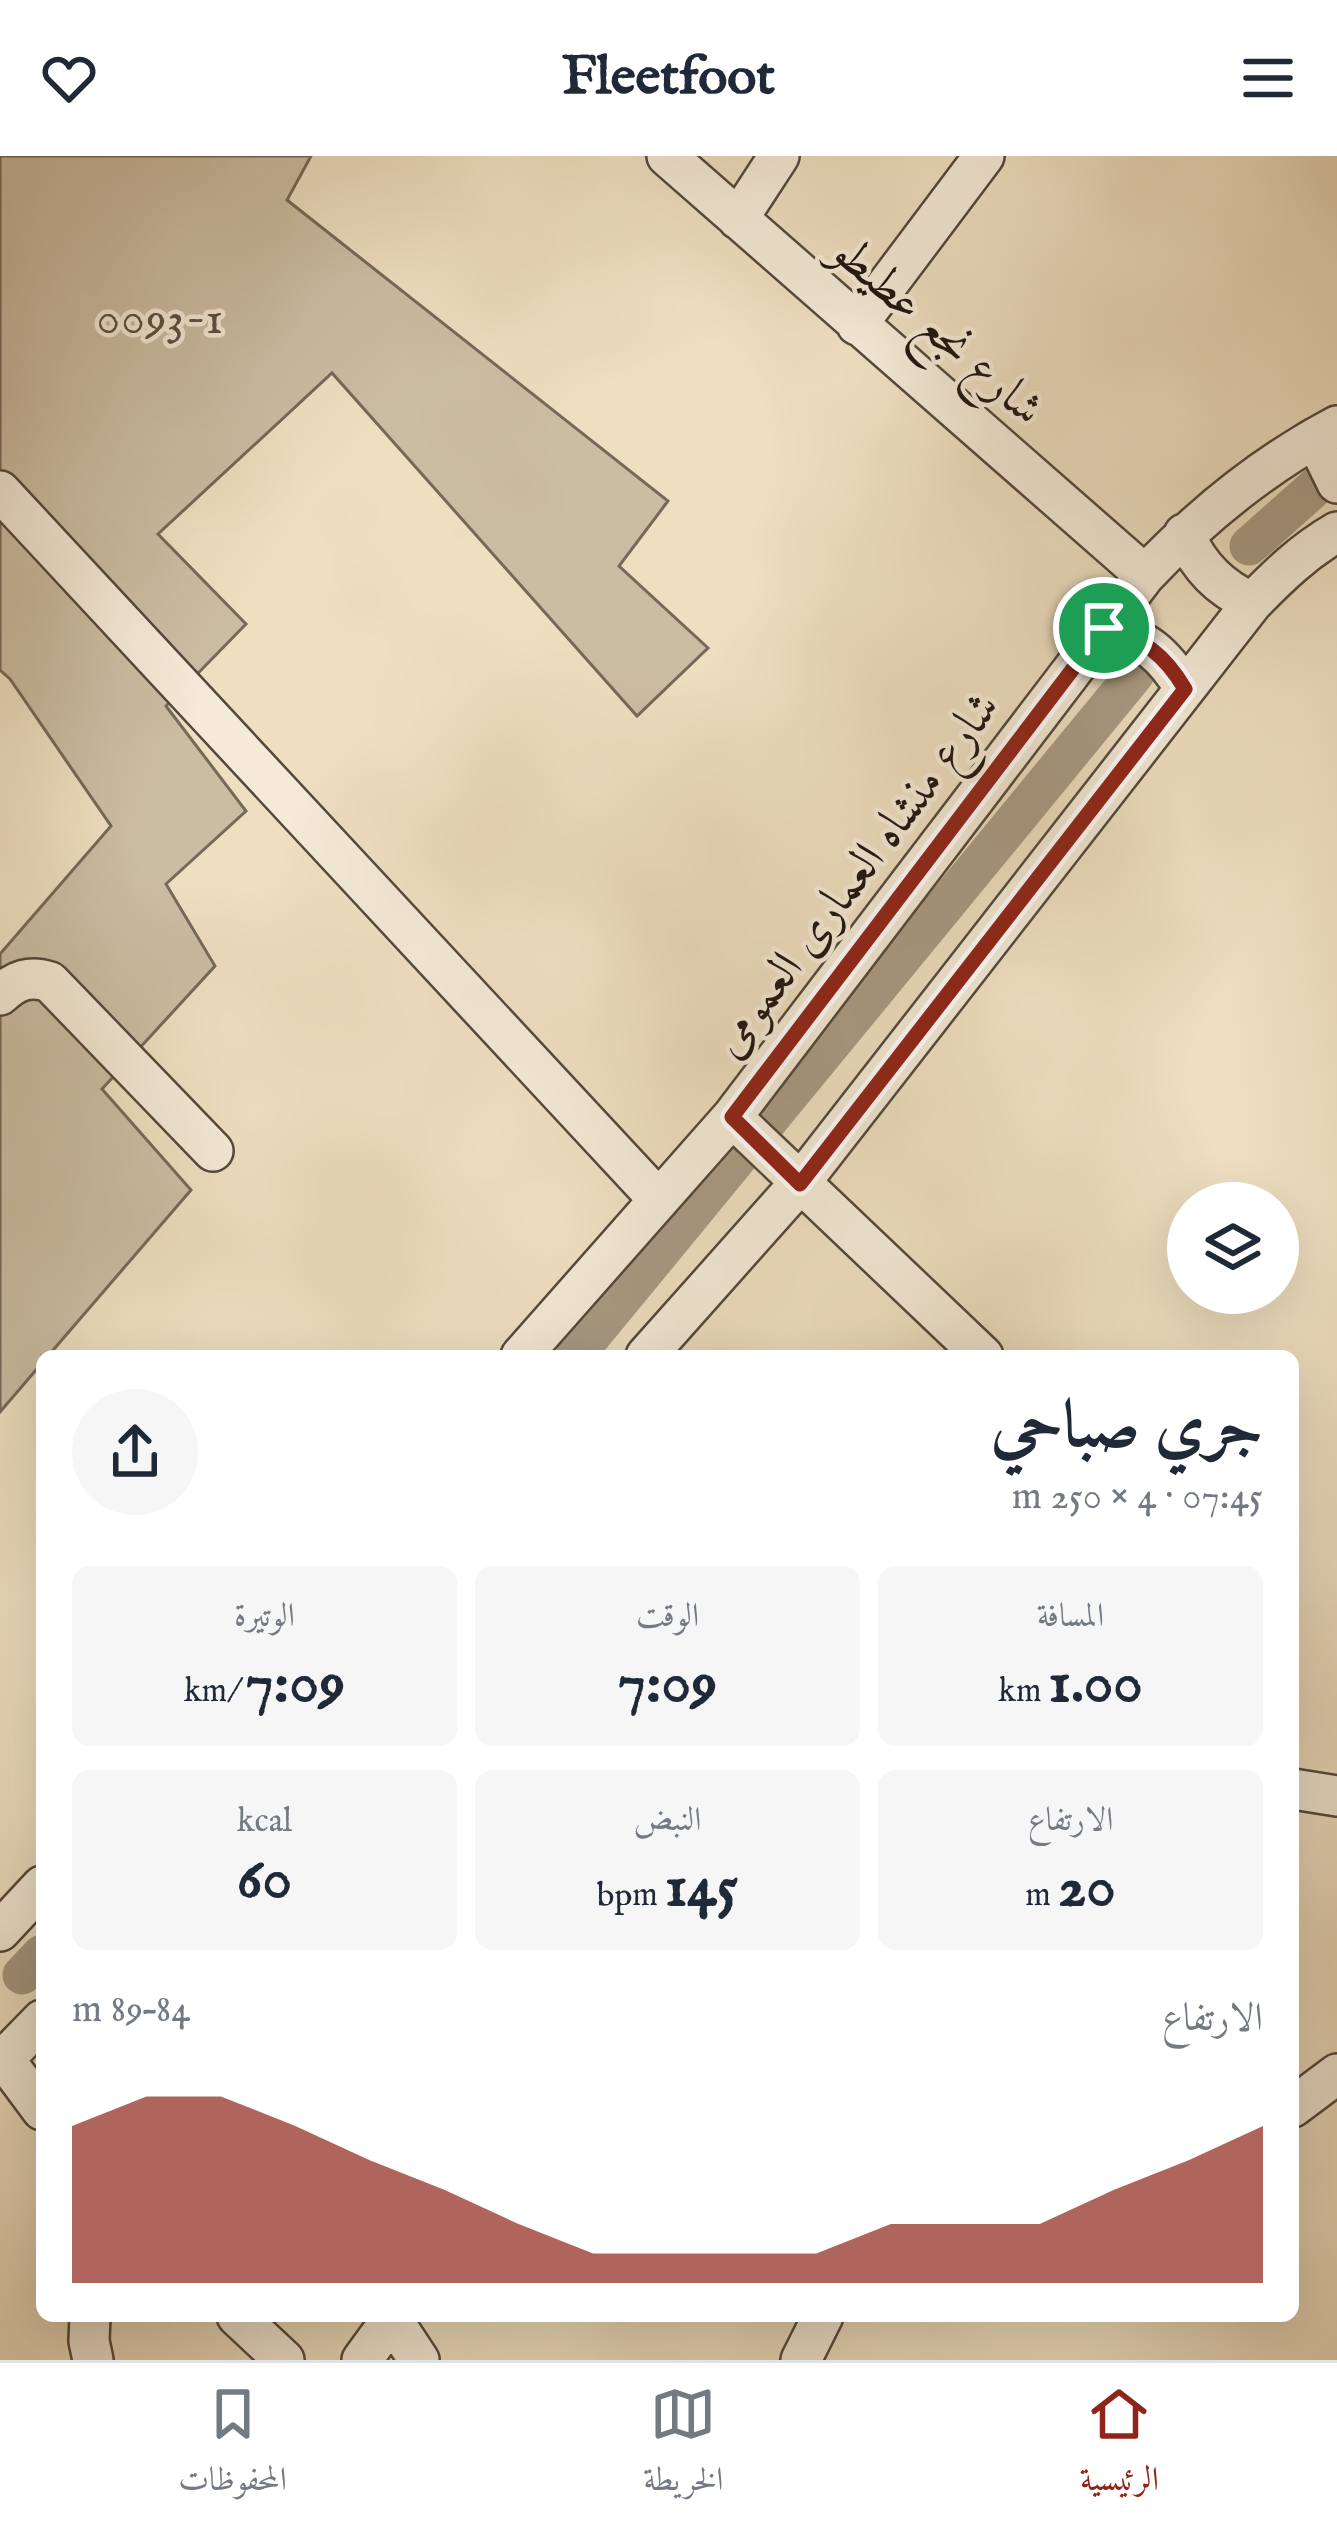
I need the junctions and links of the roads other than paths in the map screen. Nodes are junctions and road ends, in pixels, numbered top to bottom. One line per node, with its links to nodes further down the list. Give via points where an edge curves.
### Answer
1 (667, 156): 4 (street, شارع نجع عطيطو)
2 (779, 156): 4 (street)
3 (984, 156): 5 (street)
4 (738, 219): 5 (street, شارع نجع عطيطو)
5 (857, 325): 11 (street, شارع نجع عطيطو)
6 (1326, 432): 7 (street); 10 (street, شارع منشاه العمارى العمومى, via 1268,466)
7 (1337, 484)
8 (0, 490): 19 (street)
9 (1337, 532): 12 (street)
10 (1184, 534): 11 (street, شارع منشاه العمارى العمومى); 12 (street, via 1210,576)
11 (1145, 575): 13 (street, شارع منشاه العمارى العمومى)
12 (1252, 603): 14 (street)
13 (1104, 628): 14 (street, via 1153,648); 16 (street, شارع منشاه العمارى العمومى)
14 (1185, 689): 18 (street)
15 (0, 995): 17 (street, via 22,979 50,982)
16 (732, 1117): 18 (street); 19 (street, شارع منشاه العمارى العمومى)
17 (213, 1151)
18 (800, 1184): 21 (street); 22 (street)
19 (659, 1200): 20 (street, شارع منشاه العمارى العمومى)
20 (526, 1350)
21 (651, 1350)
22 (976, 1350)
23 (1299, 1790): 24 (street)
24 (1337, 1796)
25 (36, 1892): 26 (street)
26 (0, 1930)
27 (26, 2021): 28 (street)
28 (2, 2061): 31 (street)
29 (1337, 2074): 30 (street)
30 (1299, 2102)
31 (36, 2103)
32 (90, 2322): 37 (street)
33 (243, 2322): 38 (street)
34 (390, 2322): 39 (street)
35 (395, 2322): 40 (street)
36 (820, 2322): 41 (street)
37 (93, 2360)
38 (284, 2360)
39 (362, 2360)
40 (418, 2360)
41 (801, 2360)

